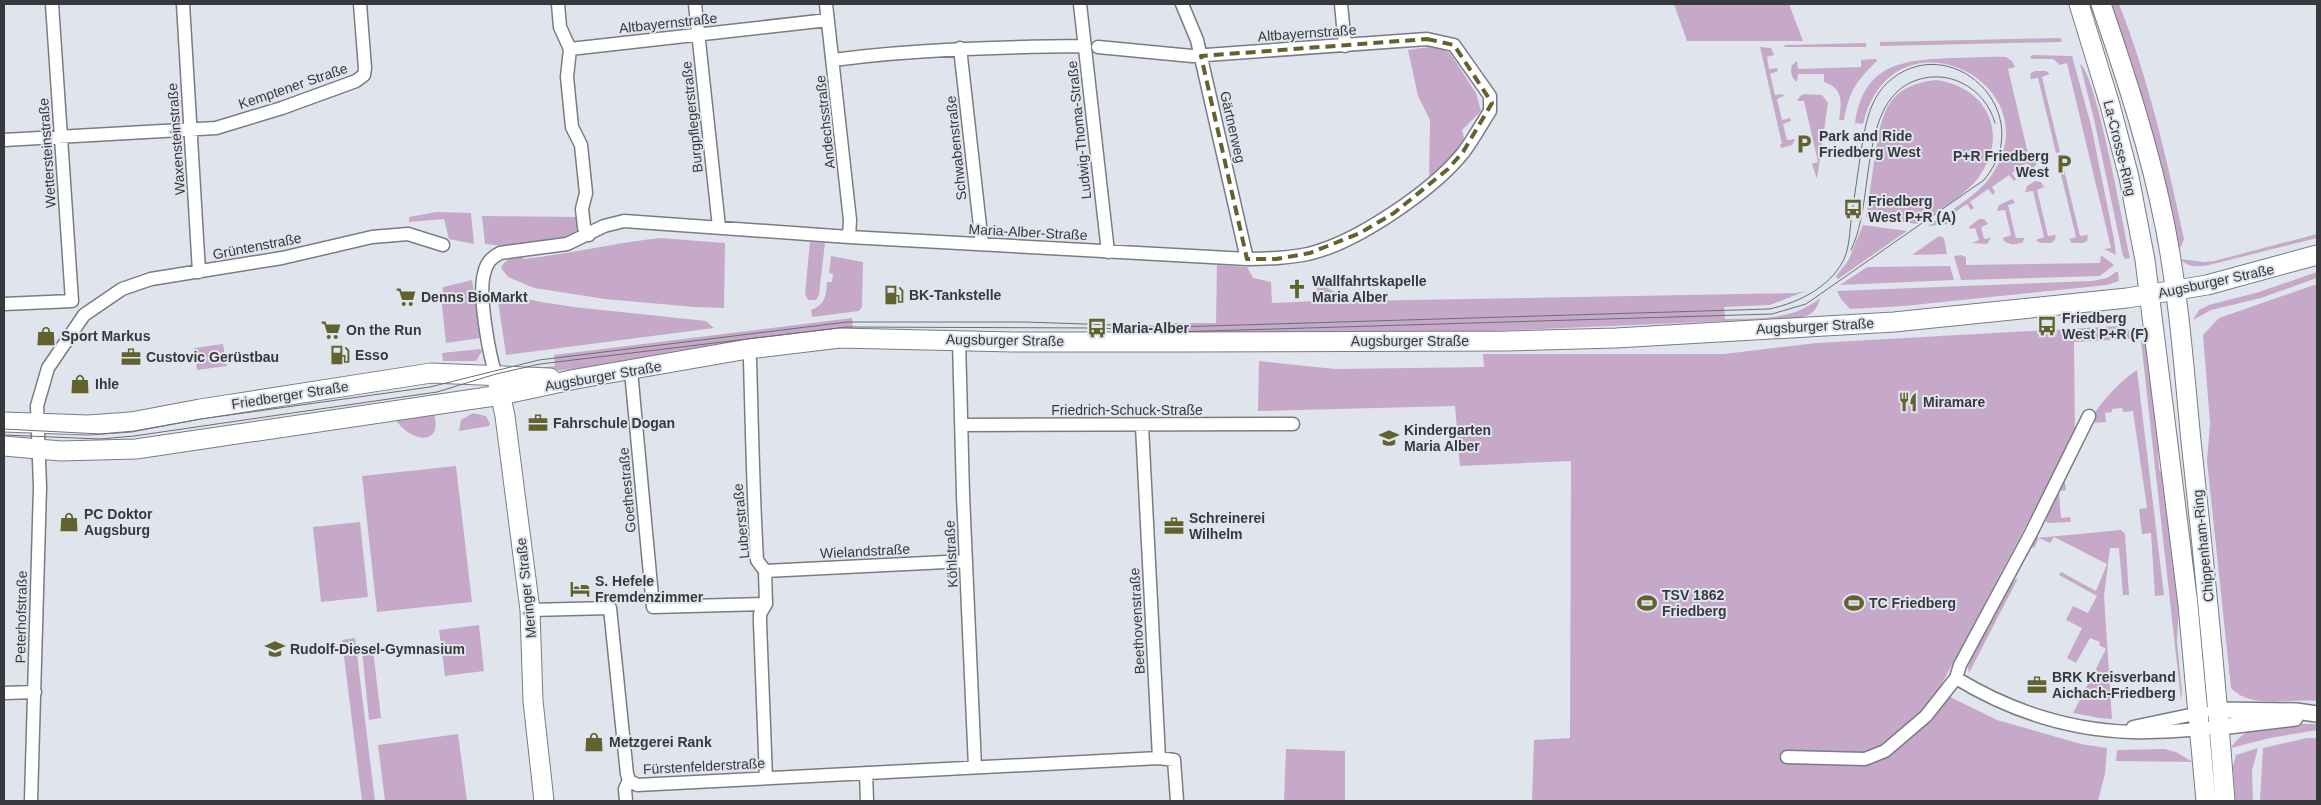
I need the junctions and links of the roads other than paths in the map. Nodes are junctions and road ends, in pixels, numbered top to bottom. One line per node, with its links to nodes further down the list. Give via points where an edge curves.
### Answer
1 (52, 4): 22 (street, Wettersteinstraße)
2 (183, 4): 21 (street, Waxensteinstraße)
3 (360, 4): 21 (street, Kemptener Straße, via 365,68 364,75 356,81 216,128)
4 (558, 4): 17 (street, via 560,27)
5 (695, 4): 13 (street, Burgpflegerstraße)
6 (826, 4): 12 (street, Andechsstraße)
7 (1080, 4): 14 (street, Ludwig-Thoma-Straße)
8 (1182, 4): 18 (street, Gärtnerweg)
9 (1341, 4): 15 (street)
10 (2079, 4): 34 (main road, La-Crosse-Ring, via 2129,177)
11 (2101, 4): 33 (main road, La-Crosse-Ring, via 2148,154 2165,226)
12 (828, 20): 13 (street, Altbayernstraße); 19 (street, Andechsstraße)
13 (698, 35): 17 (street, Altbayernstraße); 24 (street, Burgpflegerstraße)
14 (1092, 46): 16 (street, Altbayernstraße); 18 (street, Altbayernstraße); 29 (street, Ludwig-Thoma-Straße)
15 (1345, 46): 18 (street, Altbayernstraße); 20 (street, Altbayernstraße, via 1427,39 1454,45)
16 (960, 48): 19 (street, Altbayernstraße, via 891,52); 27 (street, Schwabenstraße)
17 (570, 49): 25 (street, via 567,77 572,127 581,145 586,193 582,209 584,227)
18 (1201, 56): 31 (street, Gärtnerweg)
19 (833, 60): 26 (street, Andechsstraße, via 850,220)
20 (1490, 96): 31 (street, Maria-Alber-Straße, via 1490,111 1464,152 1394,213 1360,233 1310,253 1276,259)
21 (190, 129): 22 (street, Kemptener Straße); 32 (street, Waxensteinstraße)
22 (61, 136): 23 (street, Kemptener Straße); 35 (street, Wettersteinstraße)
23 (4, 140)
24 (719, 227): 25 (street, Maria-Alber-Straße, via 624,221 604,226); 26 (street, Maria-Alber-Straße)
25 (590, 235): 41 (street, Maria-Alber-Straße, via 557,246 500,253 491,258 483,276 483,294)
26 (849, 237): 27 (street, Maria-Alber-Straße)
27 (982, 244): 29 (street, Maria-Alber-Straße)
28 (443, 245): 32 (street, Grüntenstraße, via 408,234 372,237 282,258)
29 (1108, 252): 31 (street, Maria-Alber-Straße)
30 (2317, 256): 33 (main road, Augsburger Straße)
31 (1247, 259)
32 (199, 272): 37 (street, Grüntenstraße, via 136,283)
33 (2175, 291): 34 (main road, Augsburger Straße); 59 (main road, Chippenham-Ring)
34 (2150, 295): 38 (main road, Augsburger Straße, via 1894,322 1616,338 1507,341); 60 (main road, Chippenham-Ring, via 2188,605)
35 (72, 301): 36 (street); 37 (street)
36 (4, 304)
37 (84, 315): 49 (street, Grüntenstraße, via 48,368 37,406)
38 (959, 340): 39 (main road, Augsburger Straße, via 840,338); 47 (street, Köhlstraße)
39 (748, 349): 40 (main road, Augsburger Straße); 52 (street, Luberstraße, via 757,560)
40 (631, 371): 42 (main road, Augsburger Straße); 53 (street, Goethestraße, via 653,607)
41 (496, 376): 42 (main road, Friedberger Straße); 43 (main road, Meringer Straße); 49 (main road, Friedberger Straße, via 431,373 131,422 88,425)
42 (576, 379): 43 (main road, Augsburger Straße)
43 (501, 395): 49 (main road, Friedberger Straße, via 136,450 100,452); 54 (main road, Meringer Straße)
44 (2089, 416): 55 (street)
45 (4, 422): 49 (main road, Friedberger Straße)
46 (1293, 424): 48 (street, Friedrich-Schuck-Straße)
47 (961, 425): 48 (street, Friedrich-Schuck-Straße); 51 (street, Köhlstraße)
48 (1142, 426): 62 (street, Beethovenstraße)
49 (38, 436): 50 (main road, Friedberger Straße); 56 (street, Peterhofstraße)
50 (4, 446)
51 (966, 561): 52 (street, Wielandstraße); 63 (street, Köhlstraße)
52 (765, 571): 53 (street, Luberstraße)
53 (766, 604): 65 (street, Luberstraße, via 760,614 760,623)
54 (530, 610): 66 (street, Fürstenfelderstraße, via 610,608); 68 (main road, Meringer Straße, via 533,701)
55 (1956, 678): 60 (street, via 1992,698 2063,724 2114,730); 61 (street, via 1926,716 1885,751 1865,759)
56 (35, 692): 57 (street); 67 (street, Peterhofstraße)
57 (4, 693)
58 (2317, 714): 59 (street)
59 (2219, 719): 60 (street); 73 (main road, Chippenham-Ring)
60 (2197, 721): 72 (main road, Chippenham-Ring)
61 (1787, 757)
62 (1158, 758): 63 (street, Fürstenfelderstraße); 71 (street, via 1174,760)
63 (976, 767): 64 (street, Fürstenfelderstraße)
64 (866, 773): 65 (street, Fürstenfelderstraße); 70 (street)
65 (766, 778): 66 (street, Fürstenfelderstraße, via 637,785)
66 (629, 780): 69 (street, via 625,789)
67 (31, 801)
68 (544, 801)
69 (626, 801)
70 (867, 801)
71 (1176, 801)
72 (2206, 801)
73 (2225, 801)

